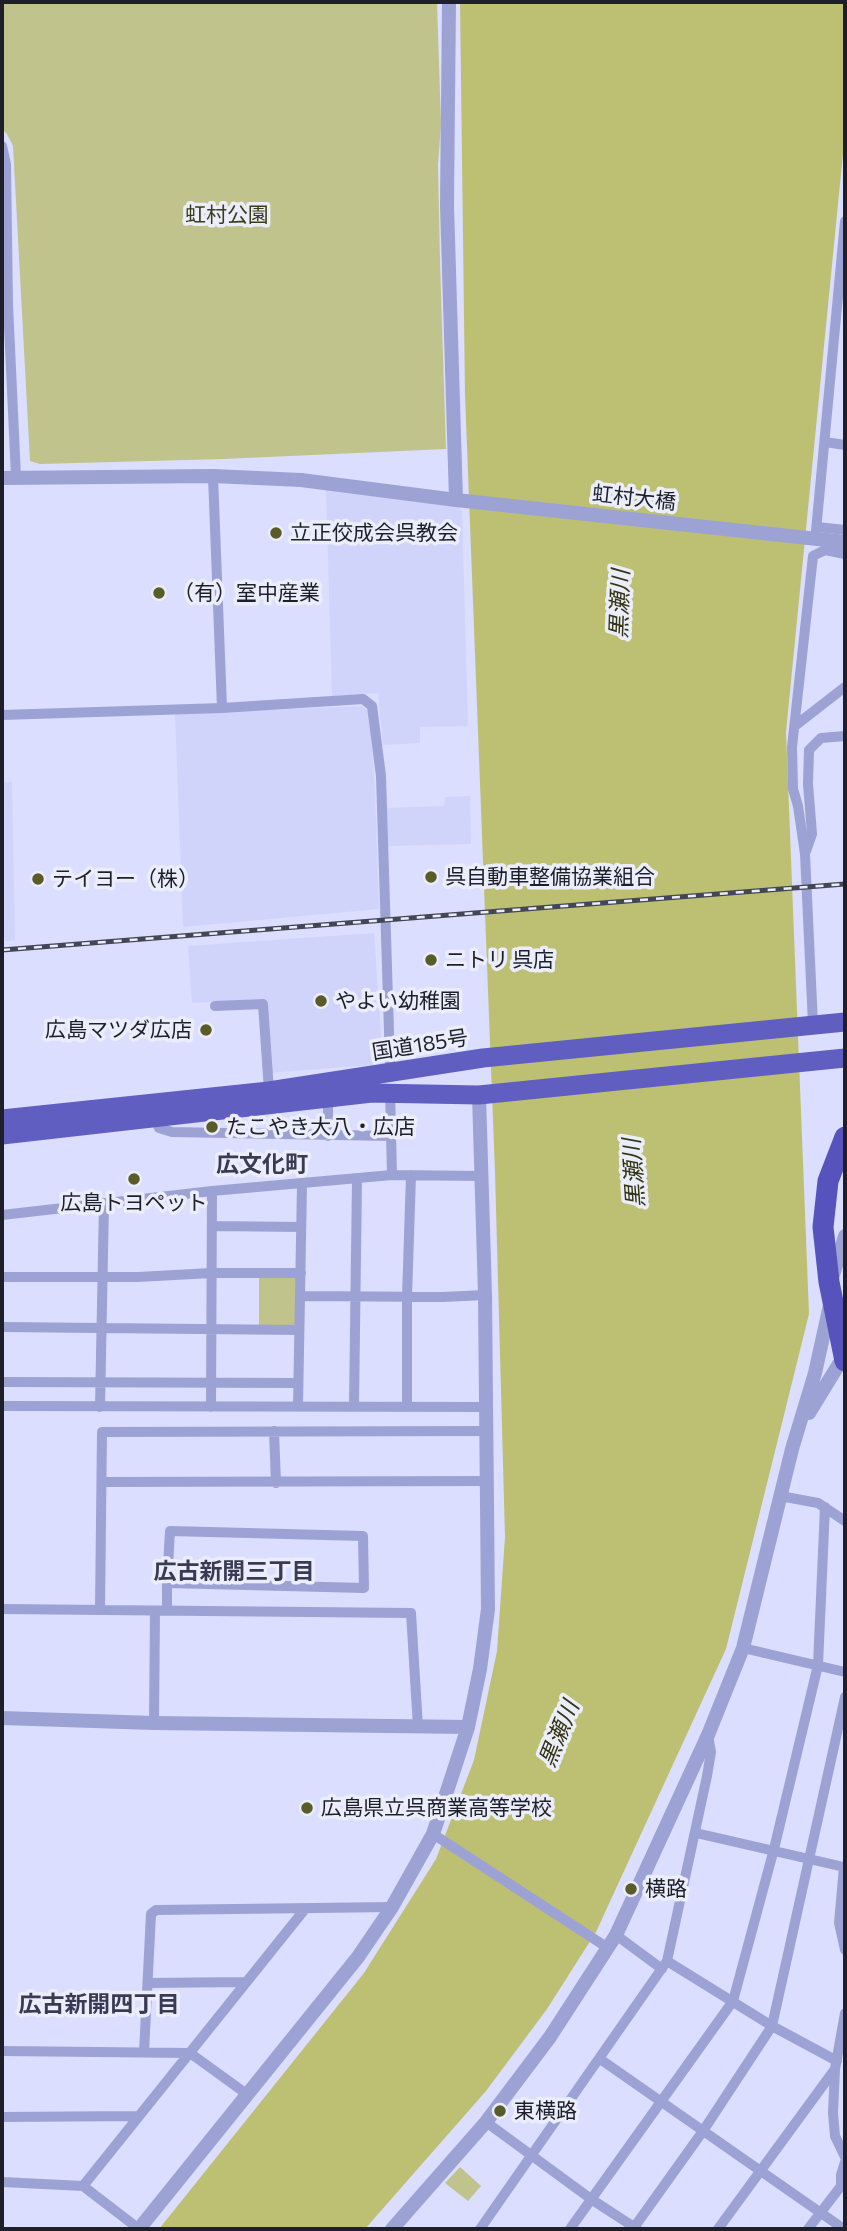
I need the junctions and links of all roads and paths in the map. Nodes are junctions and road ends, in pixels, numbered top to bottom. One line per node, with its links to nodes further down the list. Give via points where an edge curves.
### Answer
1 (449, 2): 12 (street, via 447,205)
2 (2, 146): 5 (street, via 6,164)
3 (845, 221): 4 (street)
4 (842, 296): 8 (street)
5 (5, 305): 6 (street)
6 (14, 399): 7 (street); 11 (street)
7 (2, 400)
8 (825, 442): 9 (street); 14 (street)
9 (845, 444)
10 (213, 476): 11 (street, 虹村大橋); 12 (street, 虹村大橋, via 301,480); 18 (street)
11 (9, 478)
12 (456, 500): 14 (street, 虹村大橋)
13 (845, 530): 14 (street)
14 (814, 540): 15 (street, 虹村大橋); 16 (street, via 825,550); 20 (street)
15 (845, 542)
16 (845, 554)
17 (845, 687): 20 (street)
18 (222, 708): 19 (street); 27 (street, via 363,699 372,706 382,800)
19 (2, 715)
20 (796, 725): 22 (street, via 793,789)
21 (845, 736): 22 (street, via 821,738 809,750 812,834)
22 (805, 854): 25 (street)
23 (215, 1006): 28 (street, via 263,1003)
24 (845, 1022): 25 (highway, 国道185号)
25 (808, 1025): 27 (highway, 国道185号, via 484,1058)
26 (845, 1058): 29 (highway, 国道185号)
27 (389, 1083): 28 (highway, 国道185号); 29 (highway, 国道185号, via 457,1096); 30 (highway, 国道185号); 35 (street)
28 (269, 1091): 32 (highway, 国道185号)
29 (482, 1095): 40 (street)
30 (328, 1098): 31 (highway, 国道185号); 34 (street)
31 (154, 1118): 33 (highway, 国道185号); 34 (street, via 159,1128 172,1132)
32 (2, 1119)
33 (2, 1135)
34 (328, 1136): 35 (street)
35 (392, 1136): 38 (street)
36 (845, 1137): 62 (highway, bridge, via 828,1181 823,1227)
37 (845, 1166): 57 (highway, via 836,1207 836,1248)
38 (392, 1175): 39 (street); 41 (street)
39 (411, 1175): 40 (street); 56 (street)
40 (482, 1176): 53 (street)
41 (357, 1179): 42 (street); 55 (street)
42 (302, 1184): 43 (street); 47 (street)
43 (212, 1191): 44 (street); 46 (street)
44 (104, 1203): 45 (street); 52 (street)
45 (2, 1215)
46 (213, 1226): 47 (street); 49 (street)
47 (301, 1227): 50 (street)
48 (845, 1236): 76 (street, via 833,1272 815,1373)
49 (211, 1273): 50 (street); 52 (street); 60 (street)
50 (301, 1273): 54 (street)
51 (2, 1277): 52 (street)
52 (102, 1277): 59 (street)
53 (485, 1295): 56 (street); 73 (street)
54 (301, 1296): 55 (street); 61 (street)
55 (355, 1296): 56 (street); 70 (street)
56 (407, 1297): 71 (street)
57 (845, 1312)
58 (2, 1327): 59 (street)
59 (101, 1327): 60 (street); 64 (street)
60 (211, 1328): 61 (street); 66 (street)
61 (299, 1330): 65 (street)
62 (842, 1362): 76 (street)
63 (2, 1382): 64 (street)
64 (100, 1382): 66 (street); 68 (street)
65 (298, 1383): 66 (street); 69 (street)
66 (211, 1384): 72 (street)
67 (2, 1406): 68 (street)
68 (100, 1406): 72 (street)
69 (299, 1406): 70 (street); 72 (street)
70 (354, 1406): 71 (street)
71 (407, 1406): 73 (street)
72 (211, 1407)
73 (486, 1407): 75 (street)
74 (274, 1431): 75 (street); 78 (street, via 102,1432); 79 (street)
75 (487, 1431): 77 (street)
76 (792, 1449): 80 (street)
77 (488, 1481): 79 (street); 95 (street, via 488,1609)
78 (102, 1482): 79 (street); 85 (street)
79 (276, 1483)
80 (780, 1496): 81 (street); 88 (street)
81 (824, 1507): 82 (street); 89 (street)
82 (845, 1521)
83 (167, 1583): 83 (street, via 170,1531 363,1535 364,1588); 86 (street)
84 (2, 1609): 85 (street)
85 (100, 1609): 87 (street)
86 (167, 1610): 87 (street); 94 (street, via 411,1613)
87 (155, 1611): 93 (street)
88 (743, 1648): 89 (street); 96 (street)
89 (817, 1665): 90 (street); 99 (street)
90 (845, 1672)
91 (845, 1697): 100 (street)
92 (2, 1718): 93 (street)
93 (154, 1723): 94 (street)
94 (418, 1727): 95 (street)
95 (468, 1727): 98 (street)
96 (708, 1735): 97 (street, via 711,1752); 103 (street)
97 (696, 1833): 99 (street); 106 (street)
98 (436, 1836): 101 (street); 104 (street)
99 (774, 1850): 100 (street); 109 (street)
100 (810, 1858): 105 (street, via 844,1867 839,1923); 111 (street)
101 (392, 1907): 102 (street); 118 (street)
102 (305, 1909): 107 (street); 108 (street, via 156,1910 151,1914)
103 (616, 1934): 104 (street); 106 (street)
104 (604, 1945): 122 (street, via 550,2037)
105 (845, 1950)
106 (665, 1965): 109 (street); 116 (street)
107 (245, 1982): 108 (street); 115 (street)
108 (148, 1983): 114 (street)
109 (733, 2001): 111 (street); 119 (street)
110 (845, 2012): 112 (street)
111 (772, 2026): 117 (street); 123 (street)
112 (844, 2032): 117 (street)
113 (2, 2051): 114 (street)
114 (144, 2052): 115 (street)
115 (190, 2053): 118 (street); 120 (street)
116 (600, 2059): 119 (street); 124 (street)
117 (836, 2065): 125 (street, via 835,2136); 126 (street)
118 (248, 2095): 132 (street)
119 (661, 2102): 123 (street); 130 (street)
120 (138, 2116): 121 (street); 128 (street)
121 (2, 2117)
122 (486, 2122): 124 (street); 133 (street)
123 (703, 2131): 126 (street); 136 (street)
124 (530, 2155): 130 (street); 134 (street)
125 (845, 2160): 129 (street)
126 (760, 2171): 131 (street); 137 (street)
127 (2, 2182): 128 (street)
128 (83, 2186): 132 (street)
129 (842, 2189): 131 (street)
130 (591, 2199): 135 (street); 136 (street)
131 (820, 2213): 138 (street); 139 (street)
132 (139, 2229)
133 (393, 2229)
134 (480, 2229)
135 (570, 2229)
136 (635, 2229)
137 (718, 2229)
138 (808, 2229)
139 (845, 2229)

